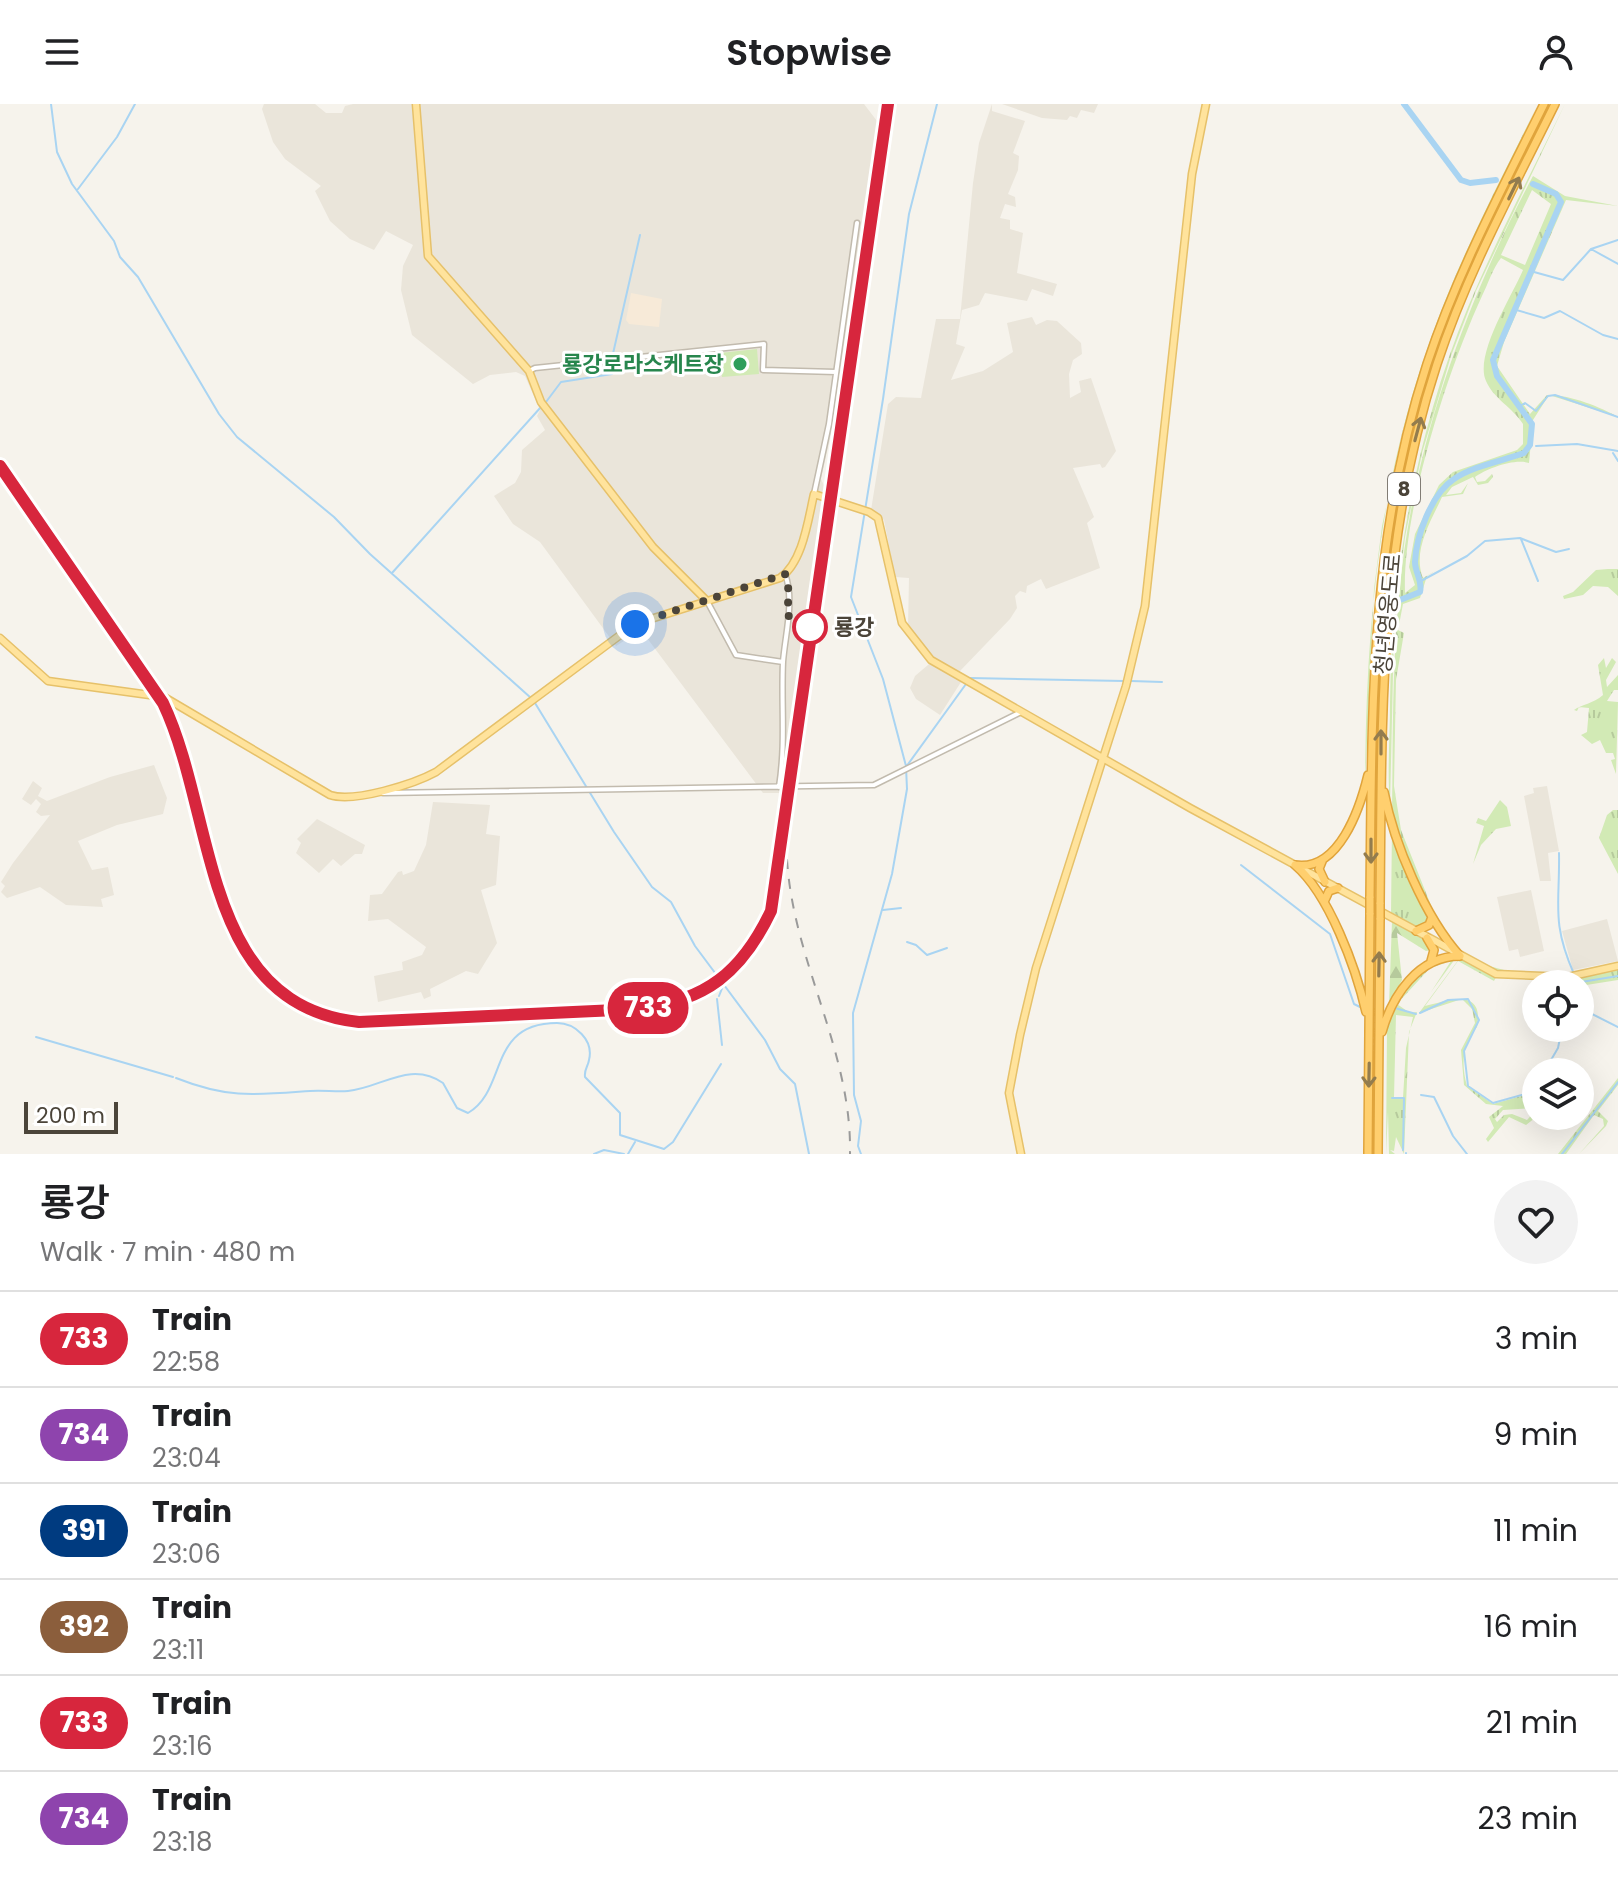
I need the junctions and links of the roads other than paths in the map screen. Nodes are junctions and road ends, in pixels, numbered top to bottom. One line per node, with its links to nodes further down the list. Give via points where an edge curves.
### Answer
1 (416, 104): 6 (main road, via 428,256)
2 (1206, 104): 14 (main road, via 1192,174 1145,606)
3 (1544, 104): 15 (highway, 청년영웅도로 / 8, via 1452,297 1408,429 1381,568)
4 (1555, 104): 16 (highway, 청년영웅도로 / 8, one-way to 4, via 1388,593 1417,432 1456,311)
5 (857, 223): 7 (street)
6 (529, 371): 7 (street, via 764,344 763,370); 10 (main road, via 541,402 629,517)
7 (836, 372): 8 (street)
8 (814, 494): 9 (main road, via 801,544); 13 (main road, via 874,514 881,525 902,623 924,654)
9 (785, 574): 10 (main road); 12 (street, via 789,592)
10 (707, 601): 12 (street, via 736,655); 18 (main road, via 635,624 456,758 418,781)
11 (0, 638): 18 (main road, via 48,681 164,697 330,795)
12 (783, 662): 17 (street, via 785,744)
13 (1023, 711): 14 (main road); 17 (street, via 874,785)
14 (1104, 757): 20 (main road); 32 (main road, via 1035,973 1010,1083)
15 (1372, 757): 19 (highway, via 1352,821); 30 (highway, 청년영웅도로 / 8, one-way to 30, bridge)
16 (1381, 774): 24 (highway, via 1396,834); 31 (highway, 청년영웅도로 / 8, one-way to 16, bridge)
17 (779, 787): 18 (street)
18 (368, 793)
19 (1325, 858): 20 (highway, via 1309,866); 21 (highway, via 1319,869)
20 (1295, 865): 21 (main road); 23 (highway)
21 (1325, 882): 22 (main road)
22 (1338, 888): 23 (highway, via 1329,891); 25 (main road)
23 (1323, 903): 30 (highway, via 1358,983)
24 (1432, 917): 25 (highway, via 1429,925); 27 (highway)
25 (1416, 931): 26 (main road)
26 (1427, 938): 27 (main road); 28 (highway, via 1434,950)
27 (1460, 956): 28 (highway); 29 (main road, via 1503,976 1572,977)
28 (1428, 963): 31 (highway, via 1396,996)
29 (1618, 966)
30 (1369, 1033): 33 (highway, 청년영웅도로 / 8, one-way to 33)
31 (1379, 1047): 34 (highway, 청년영웅도로 / 8)
32 (1021, 1154)
33 (1368, 1154)
34 (1378, 1154)

